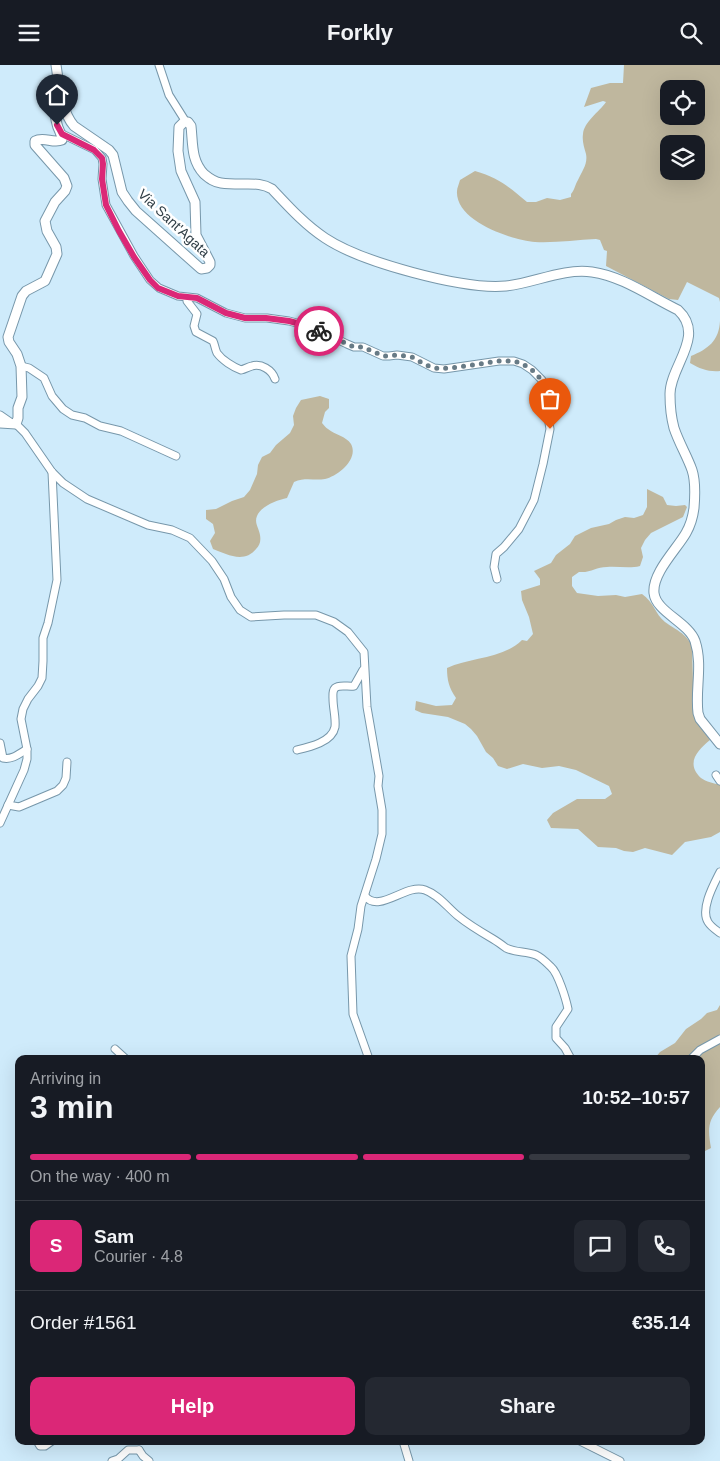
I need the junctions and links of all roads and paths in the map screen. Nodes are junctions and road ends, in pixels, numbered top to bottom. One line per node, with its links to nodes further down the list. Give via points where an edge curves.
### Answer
1 (56, 65): 3 (street)
2 (159, 65): 4 (street, via 169,95)
3 (59, 86): 4 (street, Via Sant'Agata, via 70,121 113,155 122,192 128,201 203,269 210,262 196,235 195,202 179,162 179,127); 5 (street, via 55,98 56,116)
4 (186, 122): 17 (street, via 191,126 196,162 210,179 221,183 258,184 272,189 317,233 343,248 403,269 479,285 507,286 583,271 594,272 616,277 683,315 688,331 686,348 672,379 670,401 674,428 692,471 694,509 686,533 661,571 654,591 658,602 686,627 694,639 698,654 698,713)
5 (62, 134): 6 (street, via 94,150 102,158 106,205 150,280 158,288); 7 (street, via 62,140 57,142 35,141 36,147 64,178 66,186 45,221 57,254 45,281 22,296 8,332)
6 (187, 297): 8 (street, via 196,314 196,332 213,341 221,357 241,370 257,365 269,370); 14 (street, via 245,318 281,320 312,327 354,347 363,347 383,356 412,357 434,368 514,361 532,370 542,380 550,429 534,500 519,529 496,554 494,567)
7 (20, 366): 11 (street, via 22,397); 12 (street, via 44,378 52,396 72,415 121,431)
8 (275, 379)
9 (0, 415): 11 (street)
10 (0, 423): 11 (street)
11 (15, 424): 13 (street, via 25,433)
12 (176, 456)
13 (52, 473): 15 (street, via 86,499 148,525 190,538 212,561 240,610 251,617 316,615 334,622 361,647); 18 (street, via 57,580 43,638 42,678 28,699 21,719)
14 (497, 579)
15 (364, 670): 19 (street, via 354,686 335,688 335,724 330,736); 24 (street, via 366,707 382,810 382,834)
16 (0, 743): 18 (street, via 3,758 8,759)
17 (720, 744)
18 (27, 749): 21 (street, via 24,770)
19 (297, 750)
20 (67, 762): 21 (street, via 66,778 57,791 19,807)
21 (8, 805): 22 (street)
22 (0, 823)
23 (720, 872): 25 (street, via 707,899 706,919)
24 (364, 896): 29 (street, via 351,956 353,1014); 30 (street, via 371,901 385,901 405,891 423,889 436,895 463,920 505,947 537,955 557,974 566,1000 568,1009 555,1033)
25 (720, 933)
26 (720, 1039): 31 (street)
27 (115, 1049): 28 (street)
28 (122, 1055)
29 (368, 1055)
30 (569, 1055)
31 (695, 1055)
32 (140, 1445): 35 (street)
33 (404, 1445): 38 (street)
34 (588, 1445): 39 (street)
35 (139, 1450): 36 (street, via 128,1450); 37 (street)
36 (112, 1461)
37 (149, 1461)
38 (408, 1461)
39 (620, 1461)

